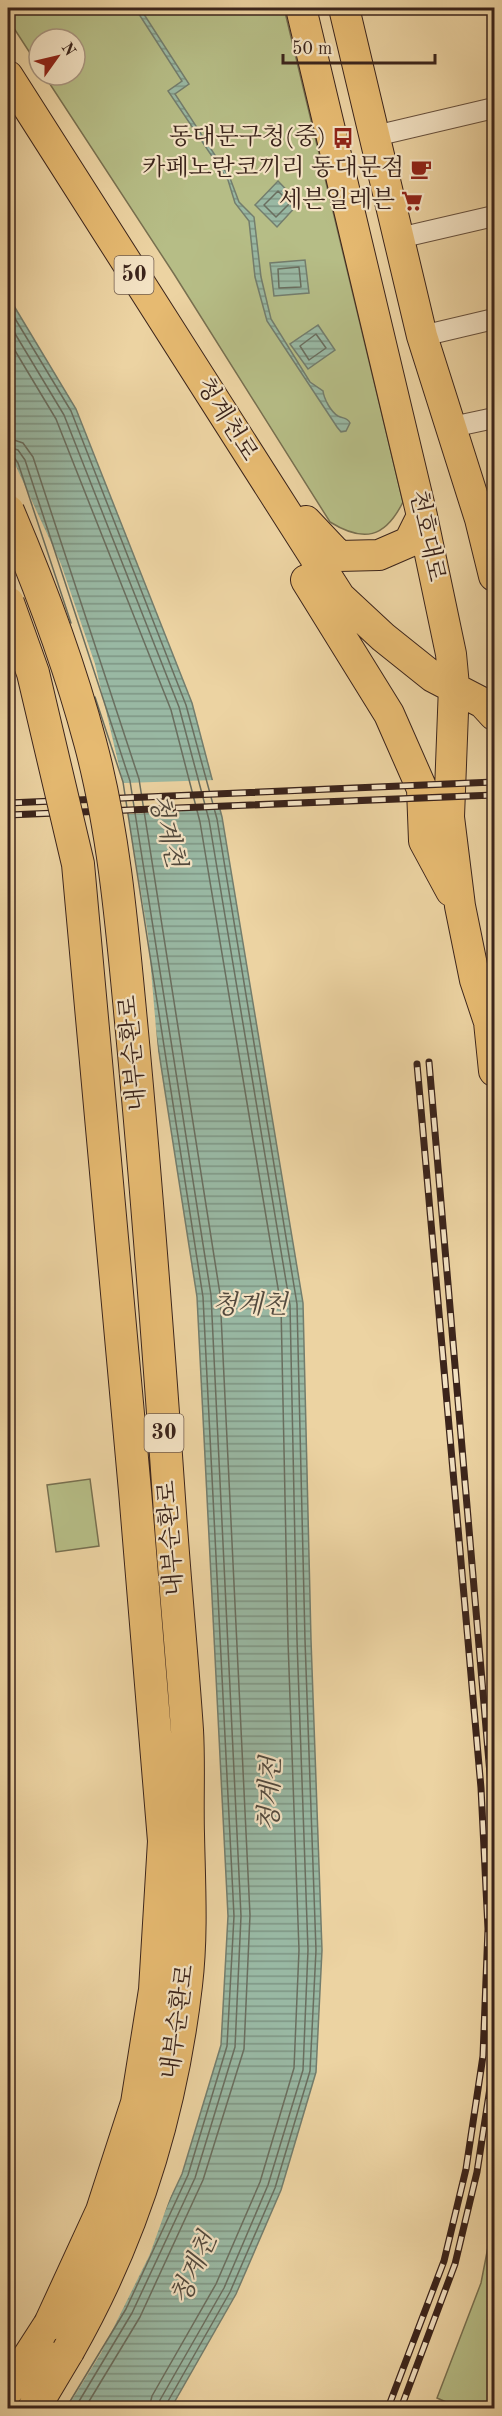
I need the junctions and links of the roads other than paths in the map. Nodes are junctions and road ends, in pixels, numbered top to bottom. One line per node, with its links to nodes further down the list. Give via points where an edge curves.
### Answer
1 (301, 8): 14 (main road, 천호대로)
2 (344, 8): 5 (main road)
3 (8, 76): 12 (main road, 청계천로 / 50)
4 (495, 108): 5 (street)
5 (375, 136): 7 (main road)
6 (495, 216): 7 (street)
7 (399, 238): 9 (main road)
8 (495, 319): 9 (street)
9 (422, 336): 11 (main road)
10 (495, 418): 11 (street)
11 (452, 427): 15 (main road)
12 (260, 474): 14 (main road, via 339,556 379,555 409,542); 18 (main road, 청계천로 / 50, via 339,597 433,677); 20 (main road, via 279,540 389,714 422,789 424,841)
13 (8, 511): 23 (highway, 내부순환로 / 30, bridge, via 92,747 112,857 155,1300 187,1734 190,1870 186,1989 175,2064 155,2145 131,2219 106,2277)
14 (422, 516): 18 (main road, 천호대로)
15 (487, 518): 16 (main road)
16 (495, 576)
17 (8, 603): 22 (highway, 내부순환로 / 30, bridge, via 33,673 78,864 164,1841 155,1990 137,2103 102,2211 50,2324)
18 (454, 686): 19 (main road, 청계천로); 20 (main road, 천호대로, via 449,817)
19 (495, 715)
20 (460, 906): 21 (main road, 천호대로, via 475,980 489,1022)
21 (495, 1071)
22 (8, 2389)
23 (34, 2409)

